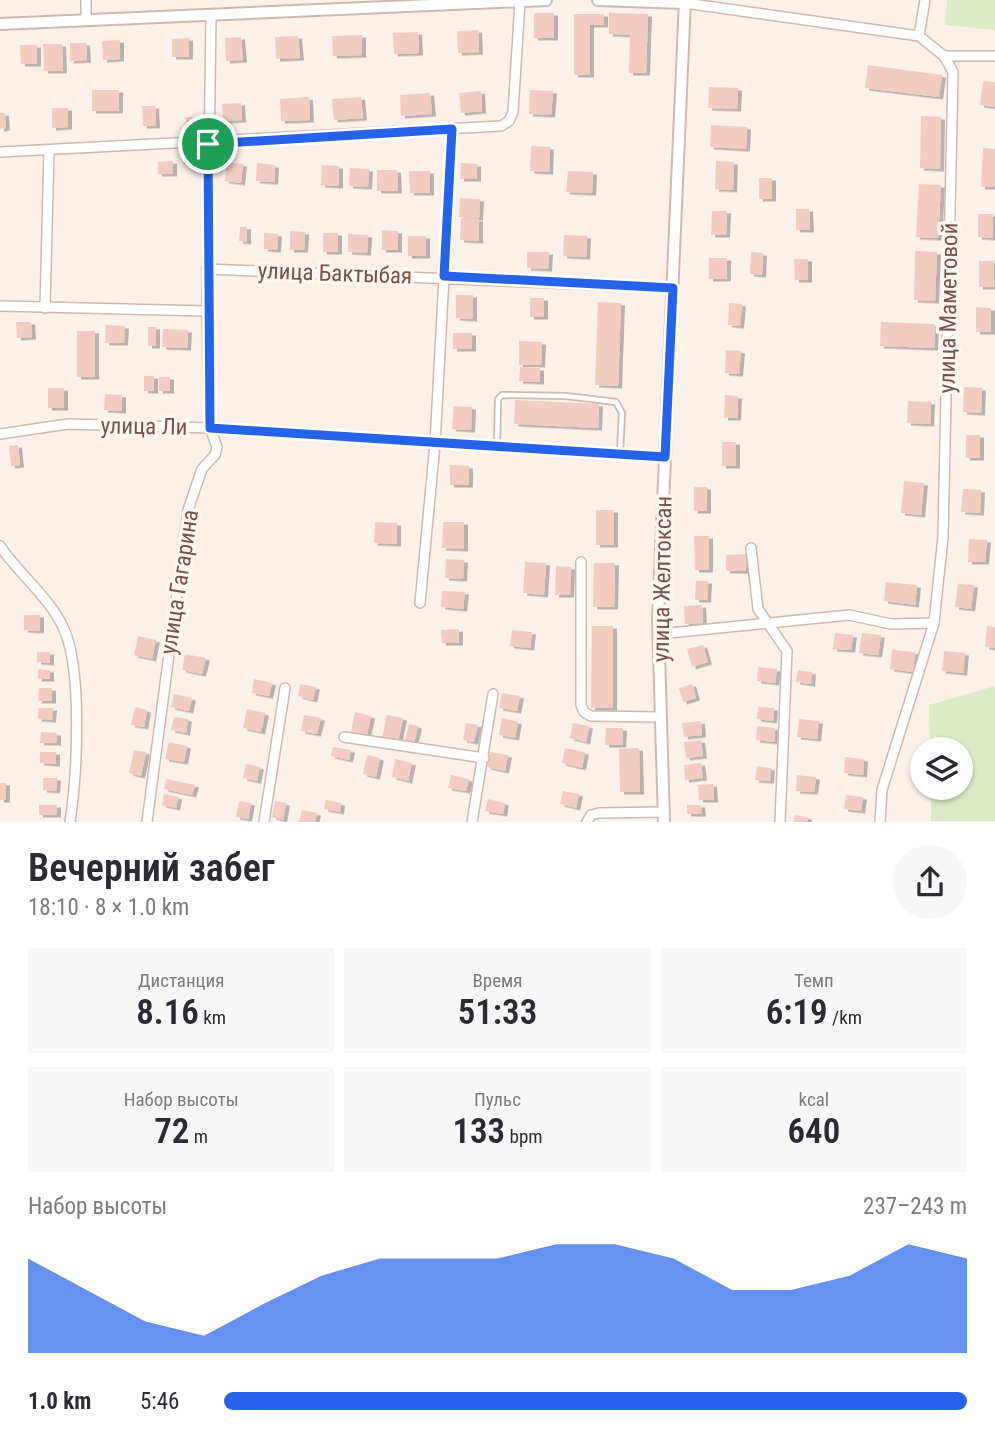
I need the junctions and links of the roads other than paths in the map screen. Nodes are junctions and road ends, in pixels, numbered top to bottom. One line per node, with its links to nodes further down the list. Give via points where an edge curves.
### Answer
1 (86, 0): 9 (street)
2 (546, 0): 6 (street)
3 (598, 0): 5 (street)
4 (925, 0): 11 (street)
5 (685, 1): 11 (street); 20 (street, улица Желтоксан)
6 (520, 2): 7 (street); 14 (street, via 509,121 501,126)
7 (340, 4): 8 (street)
8 (211, 15): 9 (street); 15 (street, улица Гагарина)
9 (86, 18): 10 (street)
10 (0, 24)
11 (919, 36): 12 (street)
12 (944, 56): 13 (street); 34 (street, улица Маметовой, via 953,72 943,537)
13 (995, 57)
14 (452, 129): 15 (street); 19 (street)
15 (208, 144): 16 (street); 18 (street, улица Гагарина)
16 (49, 150): 17 (street); 22 (street)
17 (0, 152)
18 (207, 268): 19 (street, улица Бактыбая); 23 (street, улица Гагарина)
19 (444, 276): 20 (street, улица Бактыбая); 26 (street)
20 (673, 288): 29 (street, улица Желтоксан)
21 (0, 306): 22 (street)
22 (45, 307): 23 (street)
23 (207, 311): 24 (street, улица Гагарина)
24 (210, 428): 25 (street, улица Ли, via 68,424); 26 (street, улица Ли); 44 (street, улица Гагарина, via 217,447 202,469 188,510)
25 (0, 434)
26 (435, 444): 27 (street, улица Ли); 33 (street)
27 (497, 447): 28 (street, улица Ли); 28 (lane, via 498,399 502,395 566,396 617,402 622,413)
28 (620, 453): 29 (street, улица Ли)
29 (665, 457): 36 (street, улица Желтоксан)
30 (0, 546): 43 (street, via 65,629 73,668 76,726)
31 (751, 548): 35 (street, via 758,609)
32 (581, 562): 39 (street, via 584,712 591,716)
33 (420, 603)
34 (934, 623): 35 (street, via 891,624 849,615); 49 (street, улица Маметовой, via 882,790)
35 (771, 624): 36 (street); 48 (street, via 787,651)
36 (660, 634): 39 (street, улица Желтоксан)
37 (285, 688): 45 (street)
38 (493, 694): 41 (street)
39 (659, 717): 42 (street, улица Желтоксан)
40 (344, 737): 41 (street)
41 (484, 758): 46 (street)
42 (664, 816): 47 (street, via 599,813)
43 (70, 821)
44 (147, 821)
45 (265, 821)
46 (472, 821)
47 (587, 821)
48 (780, 821)
49 (880, 821)

